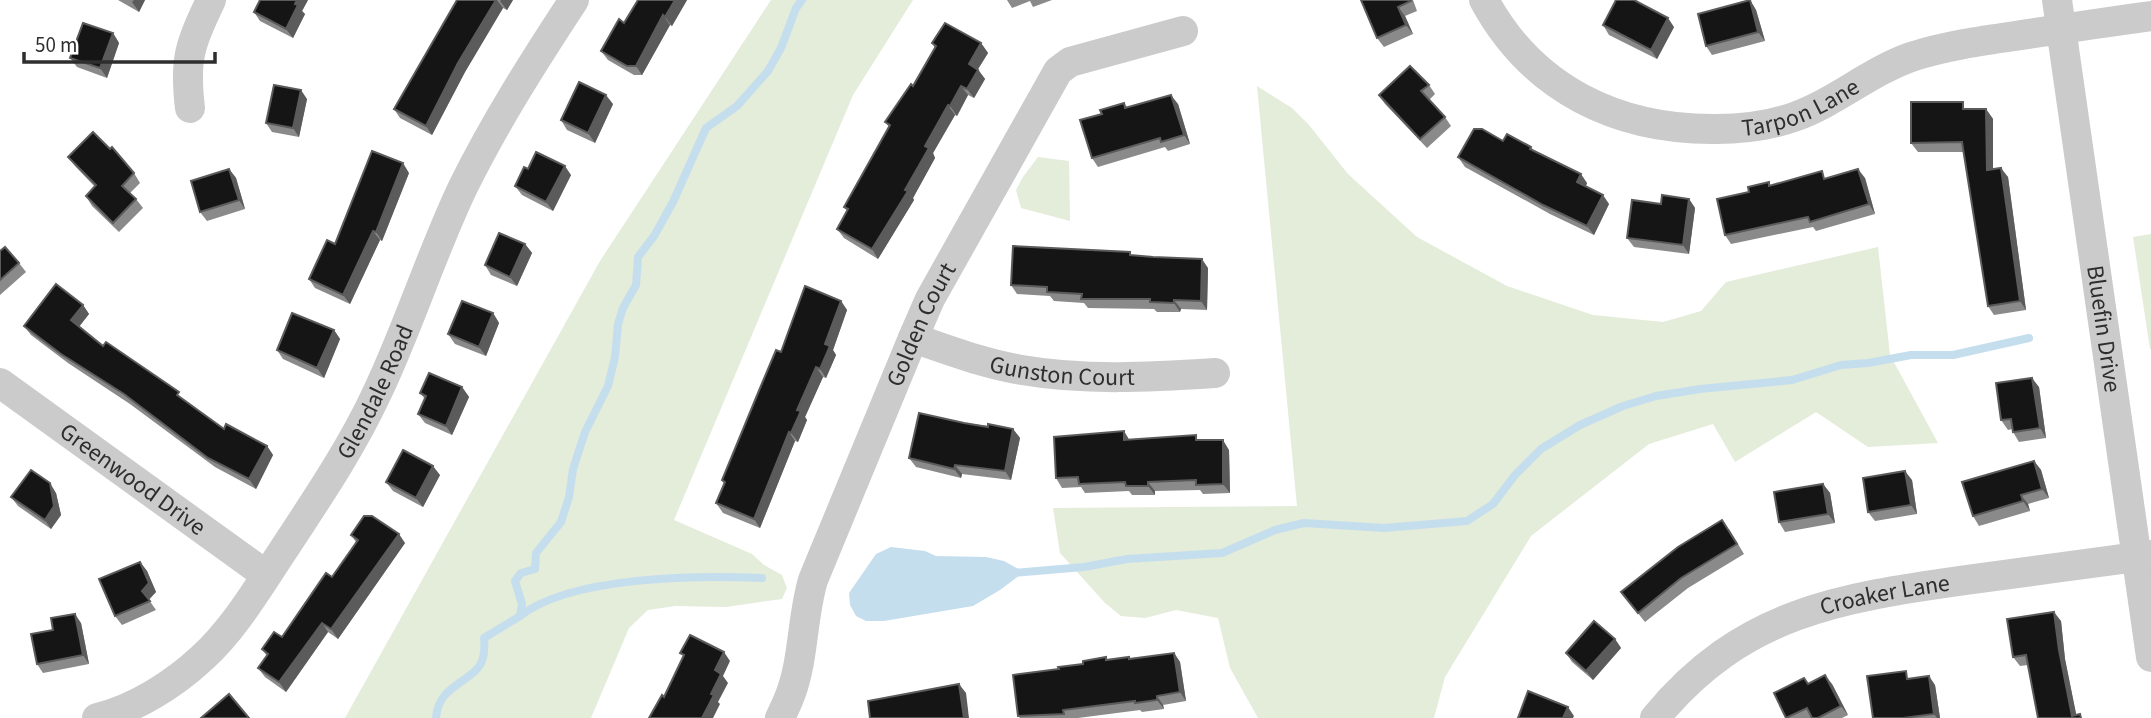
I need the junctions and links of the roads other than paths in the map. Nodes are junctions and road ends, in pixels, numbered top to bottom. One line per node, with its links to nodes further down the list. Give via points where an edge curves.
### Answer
1 (211, 0): 7 (street, via 188,58)
2 (574, 0): 12 (street, Glendale Road, via 503,111 463,187 355,437)
3 (1484, 0): 4 (street, Tarpon Lane, via 1516,47 1544,75 1577,97 1638,120 1690,129 1733,129 1792,118 1910,58)
4 (2059, 14): 5 (street, Tarpon Lane); 11 (street, Bluefin Drive)
5 (2151, 16)
6 (1183, 31): 8 (street, Golden Court, via 1070,62 1058,71 930,299)
7 (190, 108)
8 (913, 338): 9 (street, Gunston Court, via 1022,370 1077,376); 15 (street, Golden Court, via 813,580 792,692)
9 (1215, 373)
10 (0, 383): 12 (street, Greenwood Drive)
11 (2144, 556): 13 (street, Bluefin Drive); 16 (street, Croaker Lane, via 1885,591 1814,608 1741,640 1705,666)
12 (266, 575): 14 (street, Glendale Road, via 203,657 140,701)
13 (2151, 657)
14 (97, 718)
15 (780, 718)
16 (1655, 718)

